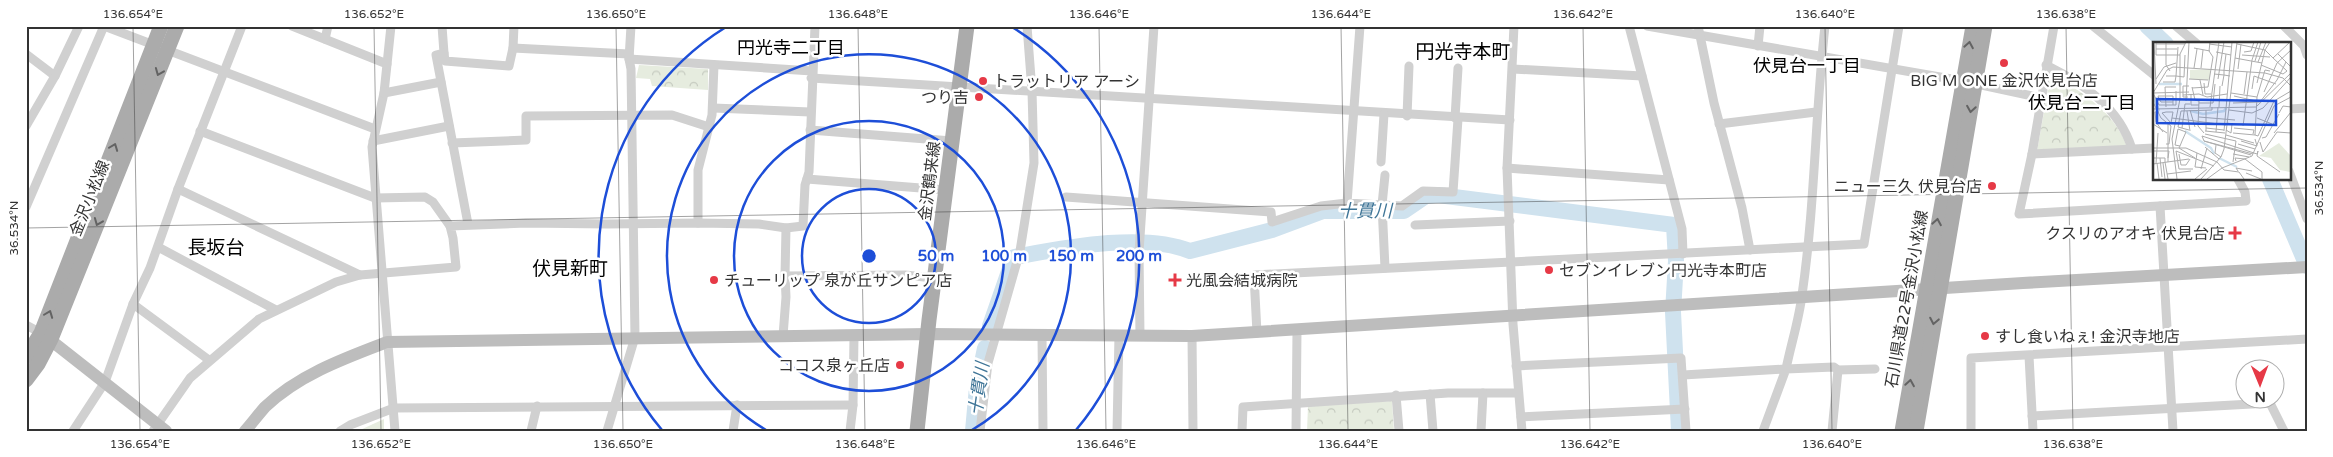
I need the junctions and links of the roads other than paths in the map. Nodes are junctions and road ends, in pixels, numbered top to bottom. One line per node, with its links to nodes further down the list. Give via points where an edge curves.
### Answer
1 (79, 26): 50 (street)
2 (104, 26): 33 (street); 90 (street)
3 (161, 26): 33 (main road, 金沢小松線)
4 (176, 26): 33 (main road, 金沢小松線)
5 (242, 26): 47 (street)
6 (292, 26): 30 (street)
7 (328, 26): 30 (street)
8 (391, 26): 40 (street)
9 (442, 26): 35 (street)
10 (514, 26): 34 (street)
11 (632, 26): 37 (street)
12 (815, 26): 49 (street)
13 (967, 26): 54 (main road, 金沢鶴来線)
14 (1027, 26): 55 (street)
15 (1154, 26): 57 (street)
16 (1360, 26): 62 (street)
17 (1514, 26): 45 (street)
18 (1629, 26): 51 (street)
19 (1648, 26): 29 (street)
20 (1760, 26): 32 (street)
21 (1825, 26): 39 (street)
22 (1899, 26): 46 (street)
23 (1972, 26): 53 (main road, 石川県道22号金沢小松線, one-way to 23)
24 (1985, 26): 53 (main road, 石川県道22号金沢小松線)
25 (2054, 26): 42 (street)
26 (2093, 26): 48 (street)
27 (2176, 26): 31 (street)
28 (2284, 26): 38 (street, via 2304,46)
29 (1699, 31): 32 (street); 70 (street)
30 (325, 39): 40 (street)
31 (2195, 42)
32 (1758, 46): 39 (street)
33 (160, 48): 47 (street); 131 (main road, 金沢小松線)
34 (513, 48): 35 (street, via 509,66 445,61); 37 (street)
35 (444, 53): 52 (street, via 436,55)
36 (26, 54): 50 (street)
37 (629, 56): 41 (street); 66 (street)
38 (2307, 56)
39 (1822, 57): 46 (street); 64 (street)
40 (388, 64): 56 (street)
41 (714, 65): 49 (street); 59 (street)
42 (2046, 65): 58 (street); 81 (street, via 2073,78 2114,113 2127,133)
43 (1410, 66): 67 (street)
44 (1458, 68): 68 (street)
45 (1512, 69): 51 (street); 69 (street)
46 (1892, 70): 53 (street); 110 (street, via 1864,244)
47 (224, 72): 74 (street); 76 (street)
48 (2153, 73)
49 (812, 75): 54 (street); 63 (street)
50 (55, 76): 71 (street)
51 (1642, 76): 88 (street)
52 (441, 82): 56 (street); 72 (street)
53 (1969, 83): 58 (street); 121 (main road, 石川県道22号金沢小松線)
54 (959, 87): 55 (street); 78 (main road, 金沢鶴来線)
55 (1032, 91): 57 (street); 134 (street, via 1034,163 1019,255)
56 (384, 93): 74 (street)
57 (1150, 98): 62 (street); 95 (street)
58 (2041, 98): 82 (street)
59 (713, 108): 63 (street); 73 (street)
60 (2307, 108): 61 (street)
61 (2290, 109)
62 (1354, 111): 65 (street); 96 (street)
63 (810, 112): 75 (street)
64 (1816, 112): 70 (street); 110 (street)
65 (1384, 114): 67 (street); 83 (street)
66 (632, 115): 73 (street, via 672,115); 79 (street, via 526,116 526,140); 105 (street)
67 (1407, 116): 68 (street)
68 (1456, 118): 69 (street); 100 (street, via 1453,192 1423,191 1402,206)
69 (1510, 120): 84 (street)
70 (1719, 124): 111 (street)
71 (26, 126)
72 (449, 126): 77 (street); 79 (street)
73 (709, 127): 103 (street, via 698,170)
74 (375, 129): 77 (street)
75 (810, 130): 78 (street); 87 (street)
76 (200, 131): 91 (street); 94 (street)
77 (373, 141): 94 (street)
78 (952, 141): 92 (main road, 金沢鶴来線)
79 (452, 143): 104 (street)
80 (2153, 148): 81 (street)
81 (2132, 149): 82 (street)
82 (2032, 154): 97 (street, via 2019,214)
83 (1381, 162)
84 (1507, 168): 88 (street); 102 (street)
85 (2290, 173): 99 (street)
86 (1385, 175): 100 (street)
87 (807, 179): 92 (street); 108 (street, via 803,226)
88 (1669, 180): 112 (street, via 1682,229)
89 (2239, 180): 97 (street, via 2246,201)
90 (30, 188): 98 (street)
91 (178, 189): 109 (street); 117 (street)
92 (946, 190): 120 (main road, 金沢鶴来線)
93 (1066, 197): 95 (street)
94 (375, 198): 107 (street, via 425,197 433,202); 116 (street)
95 (1144, 203): 96 (street, via 1271,212 1272,222 1321,206); 136 (street, via 1140,243)
96 (1347, 203): 100 (street)
97 (2160, 206): 118 (street)
98 (26, 207)
99 (2304, 208): 101 (street)
100 (1382, 209): 115 (street)
101 (2307, 219)
102 (1510, 221): 106 (street); 113 (street)
103 (698, 223): 105 (street); 108 (street)
104 (468, 224): 105 (street); 107 (street)
105 (634, 224): 138 (street)
106 (1415, 225)
107 (450, 226): 116 (street, via 456,267)
108 (786, 228): 119 (street)
109 (158, 247): 123 (street); 124 (street)
110 (1807, 248): 111 (street); 122 (street)
111 (1750, 250): 112 (street)
112 (1678, 255): 113 (street)
113 (1510, 262): 115 (street); 125 (street)
114 (2307, 267): 118 (street)
115 (1385, 268): 128 (street, via 1254,275)
116 (380, 272): 117 (street); 140 (street)
117 (360, 275): 124 (street, via 336,282)
118 (2165, 275): 121 (street); 141 (street)
119 (785, 276): 120 (street, via 905,275); 132 (street)
120 (934, 278): 129 (main road, 金沢鶴来線)
121 (1933, 288): 122 (street); 190 (main road, 石川県道22号金沢小松線, one-way to 121); 191 (main road, 石川県道22号金沢小松線, one-way to 191)
122 (1802, 298): 125 (street); 147 (street)
123 (133, 304): 144 (street); 151 (street)
124 (276, 310): 144 (street, via 259,318)
125 (1513, 317): 127 (street); 145 (street)
126 (26, 325): 131 (street)
127 (1296, 331): 128 (street); 156 (street)
128 (1257, 333): 137 (street)
129 (928, 334): 133 (street); 134 (street); 175 (main road, 金沢鶴来線)
130 (1119, 335): 135 (street); 136 (street); 178 (street)
131 (46, 336): 143 (main road, 金沢小松線); 150 (main road, 金沢小松線, via 38,364); 151 (street)
132 (783, 336): 133 (street); 138 (street)
133 (854, 336): 157 (street)
134 (997, 336): 135 (street); 176 (street, via 988,363)
135 (1042, 336): 177 (street)
136 (1140, 336): 137 (street)
137 (1192, 336): 179 (street)
138 (635, 337): 140 (street); 160 (street)
139 (2307, 339): 141 (street)
140 (387, 342): 161 (street); 168 (street, via 339,360 302,380 266,406)
141 (2169, 348): 142 (street); 162 (street)
142 (2029, 356): 164 (street); 192 (street, via 1970,358)
143 (26, 357)
144 (209, 360): 166 (street, via 190,378)
145 (1516, 366): 149 (street, via 1681,358); 153 (street)
146 (1875, 368): 148 (street)
147 (1786, 369): 148 (street, via 1834,366); 149 (street); 188 (street)
148 (1838, 370): 189 (street)
149 (1683, 375): 163 (street)
150 (26, 380)
151 (105, 382): 166 (street); 167 (street)
152 (1483, 393): 153 (street); 154 (street); 185 (street)
153 (1518, 393): 165 (street)
154 (1430, 394): 155 (street); 184 (street)
155 (1396, 396): 156 (street); 182 (street)
156 (1297, 402): 180 (street, via 1243,407); 181 (street)
157 (853, 405): 159 (street); 174 (street)
158 (537, 406): 160 (street); 161 (street); 171 (street)
159 (737, 406): 160 (street); 173 (street)
160 (613, 407): 172 (street)
161 (394, 408): 169 (street); 170 (street)
162 (2172, 409): 164 (street); 194 (street); 195 (street, via 2270,403)
163 (1681, 410): 165 (street); 187 (street)
164 (2032, 416): 193 (street)
165 (1521, 417): 186 (street)
166 (159, 429)
167 (73, 431)
168 (245, 431)
169 (340, 431)
170 (395, 431)
171 (532, 431)
172 (607, 431)
173 (733, 431)
174 (850, 431)
175 (917, 431)
176 (980, 431)
177 (1043, 431)
178 (1117, 431)
179 (1193, 431)
180 (1242, 431)
181 (1296, 431)
182 (1399, 431): 183 (street)
183 (1409, 431)
184 (1433, 431)
185 (1481, 431)
186 (1522, 431)
187 (1686, 431)
188 (1763, 431)
189 (1832, 431)
190 (1902, 431)
191 (1916, 431)
192 (1971, 431)
193 (2033, 431)
194 (2173, 431)
195 (2284, 431)

